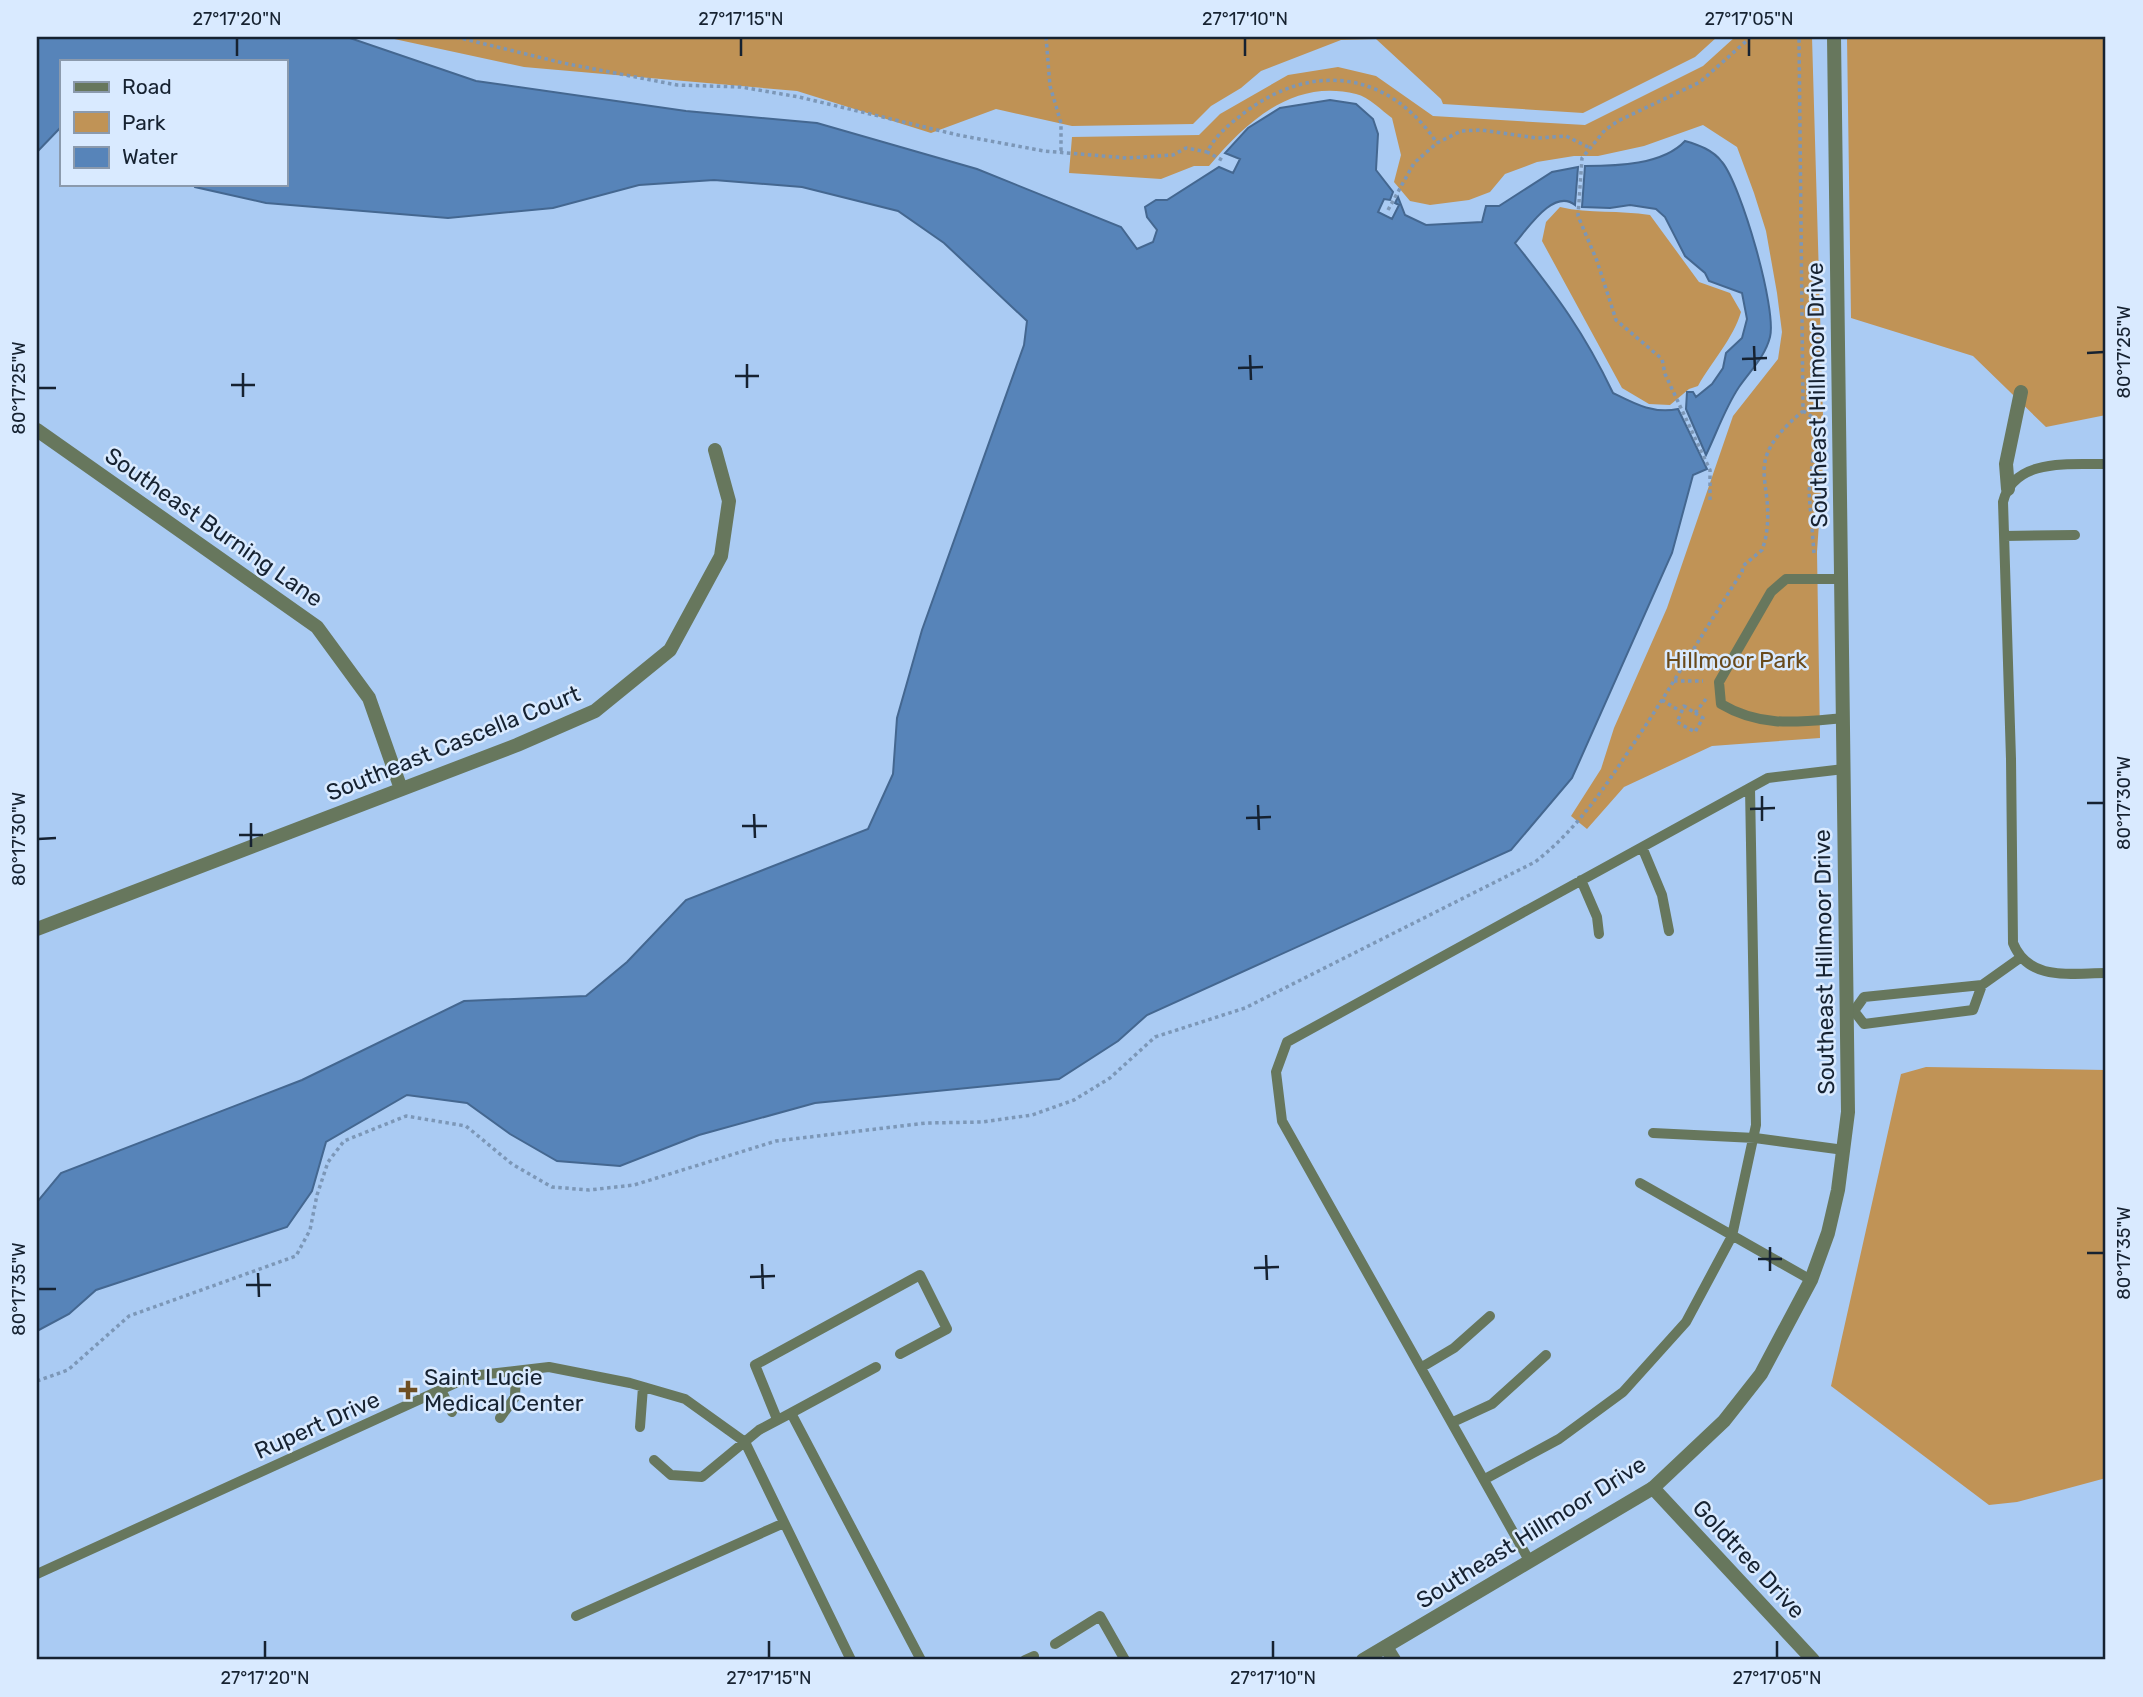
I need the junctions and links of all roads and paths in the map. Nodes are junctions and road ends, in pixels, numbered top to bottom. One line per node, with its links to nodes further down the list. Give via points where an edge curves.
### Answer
1 (456, 37): 8 (path, via 622,75 677,85 775,93 958,135)
2 (1046, 37): 8 (path, via 1050,86 1061,123)
3 (1751, 37): 7 (path, via 1700,82 1626,116)
4 (1799, 37): 13 (path)
5 (1834, 37): 22 (street, Southeast Hillmoor Drive)
6 (1437, 143): 7 (path, via 1461,131 1481,130 1537,138 1566,136); 9 (path, via 1400,105 1375,90 1335,79 1300,84 1261,101 1222,131); 11 (path, via 1407,172)
7 (1588, 148): 18 (path, via 1582,158 1578,216 1616,320 1662,359 1709,468)
8 (1061, 153): 9 (path, via 1126,158 1173,155 1186,148)
9 (1209, 153): 10 (path)
10 (1222, 160)
11 (1388, 210)
12 (2021, 392): 17 (street, via 2006,464)
13 (1803, 411): 21 (path, via 1817,420 1809,492); 24 (path, via 1780,432 1765,460 1767,531 1762,550 1743,566)
14 (37, 430): 32 (street, Southeast Burning Lane, via 317,627 369,698)
15 (715, 450): 32 (street, Southeast Cascella Court, via 729,501 721,556 670,650 595,711)
16 (2106, 464): 17 (lane, via 2042,466 2019,477)
17 (2008, 489): 20 (lane, via 2003,502)
18 (1710, 500)
19 (2075, 535): 20 (lane)
20 (2004, 536): 38 (lane, via 2013,943)
21 (1814, 553)
22 (1842, 579): 25 (lane, via 1786,579 1771,592 1719,682); 29 (street, Southeast Hillmoor Drive)
23 (1686, 680): 24 (path)
24 (1674, 681): 26 (path)
25 (1720, 691): 28 (path, via 1701,703); 29 (lane, via 1721,704 1742,717 1763,722)
26 (1662, 700): 27 (path); 54 (path, via 1606,788 1535,862 1245,1008 1154,1037 1110,1078 1074,1100 1032,1115 982,1122 926,1123 776,1141 634,1185 589,1190 552,1187 512,1164 466,1126 405,1116 344,1140 328,1162 310,1230 296,1256 129,1316 68,1370)
27 (1681, 711): 28 (path, via 1684,706); 28 (path, via 1677,722 1695,732 1703,718)
28 (1695, 713)
29 (1844, 718): 30 (street, Southeast Hillmoor Drive)
30 (1844, 769): 31 (lane, via 1768,778); 41 (street, Southeast Hillmoor Drive)
31 (1750, 788): 33 (lane); 43 (lane)
32 (401, 789): 35 (street, Southeast Cascella Court)
33 (1642, 846): 34 (lane); 36 (lane, via 1662,895)
34 (1581, 880): 37 (lane); 52 (lane, via 1287,1042 1276,1072 1282,1121)
35 (37, 929)
36 (1669, 931)
37 (1599, 934)
38 (2020, 958): 39 (lane, via 2041,972); 40 (lane)
39 (2106, 973)
40 (1982, 985): 41 (lane, via 1864,997); 41 (lane, via 1973,1010 1864,1024)
41 (1851, 1011): 44 (street, Southeast Hillmoor Drive)
42 (1653, 1133): 43 (lane)
43 (1755, 1138): 44 (lane); 46 (lane)
44 (1844, 1150): 47 (street, Southeast Hillmoor Drive, via 1828,1233)
45 (1640, 1183): 46 (lane)
46 (1732, 1236): 47 (lane); 65 (lane, via 1686,1322 1623,1392 1559,1439)
47 (1811, 1280): 66 (street, Southeast Hillmoor Drive, via 1761,1374 1724,1421)
48 (1490, 1316): 52 (lane, via 1454,1348)
49 (900, 1354): 60 (lane, via 947,1329 920,1275 755,1365)
50 (1546, 1355): 61 (lane, via 1492,1404)
51 (876, 1367): 58 (lane)
52 (1422, 1367): 61 (lane)
53 (516, 1371): 55 (lane, Rupert Drive, via 549,1367); 56 (lane, Rupert Drive, via 471,1376); 59 (lane, via 515,1397)
54 (37, 1381)
55 (643, 1387): 62 (lane); 63 (lane, Rupert Drive, via 685,1398)
56 (441, 1390): 57 (lane); 69 (lane, Rupert Drive)
57 (452, 1412)
58 (791, 1413): 60 (lane); 74 (lane)
59 (500, 1418)
60 (777, 1419): 63 (lane)
61 (1453, 1422): 65 (lane)
62 (640, 1427)
63 (745, 1442): 64 (lane, via 702,1477 671,1475); 67 (lane, Rupert Drive)
64 (654, 1460)
65 (1485, 1479): 68 (lane)
66 (1653, 1488): 68 (street, Southeast Hillmoor Drive); 78 (street, Goldtree Drive)
67 (784, 1523): 70 (lane); 73 (lane, Rupert Drive)
68 (1530, 1562): 72 (street, Southeast Hillmoor Drive)
69 (37, 1574)
70 (576, 1616)
71 (1055, 1644): 75 (lane, via 1100,1616)
72 (1386, 1647): 76 (street, Southeast Hillmoor Drive); 77 (street)
73 (850, 1660)
74 (921, 1660)
75 (1125, 1660)
76 (1363, 1660)
77 (1394, 1660)
78 (1813, 1660)

